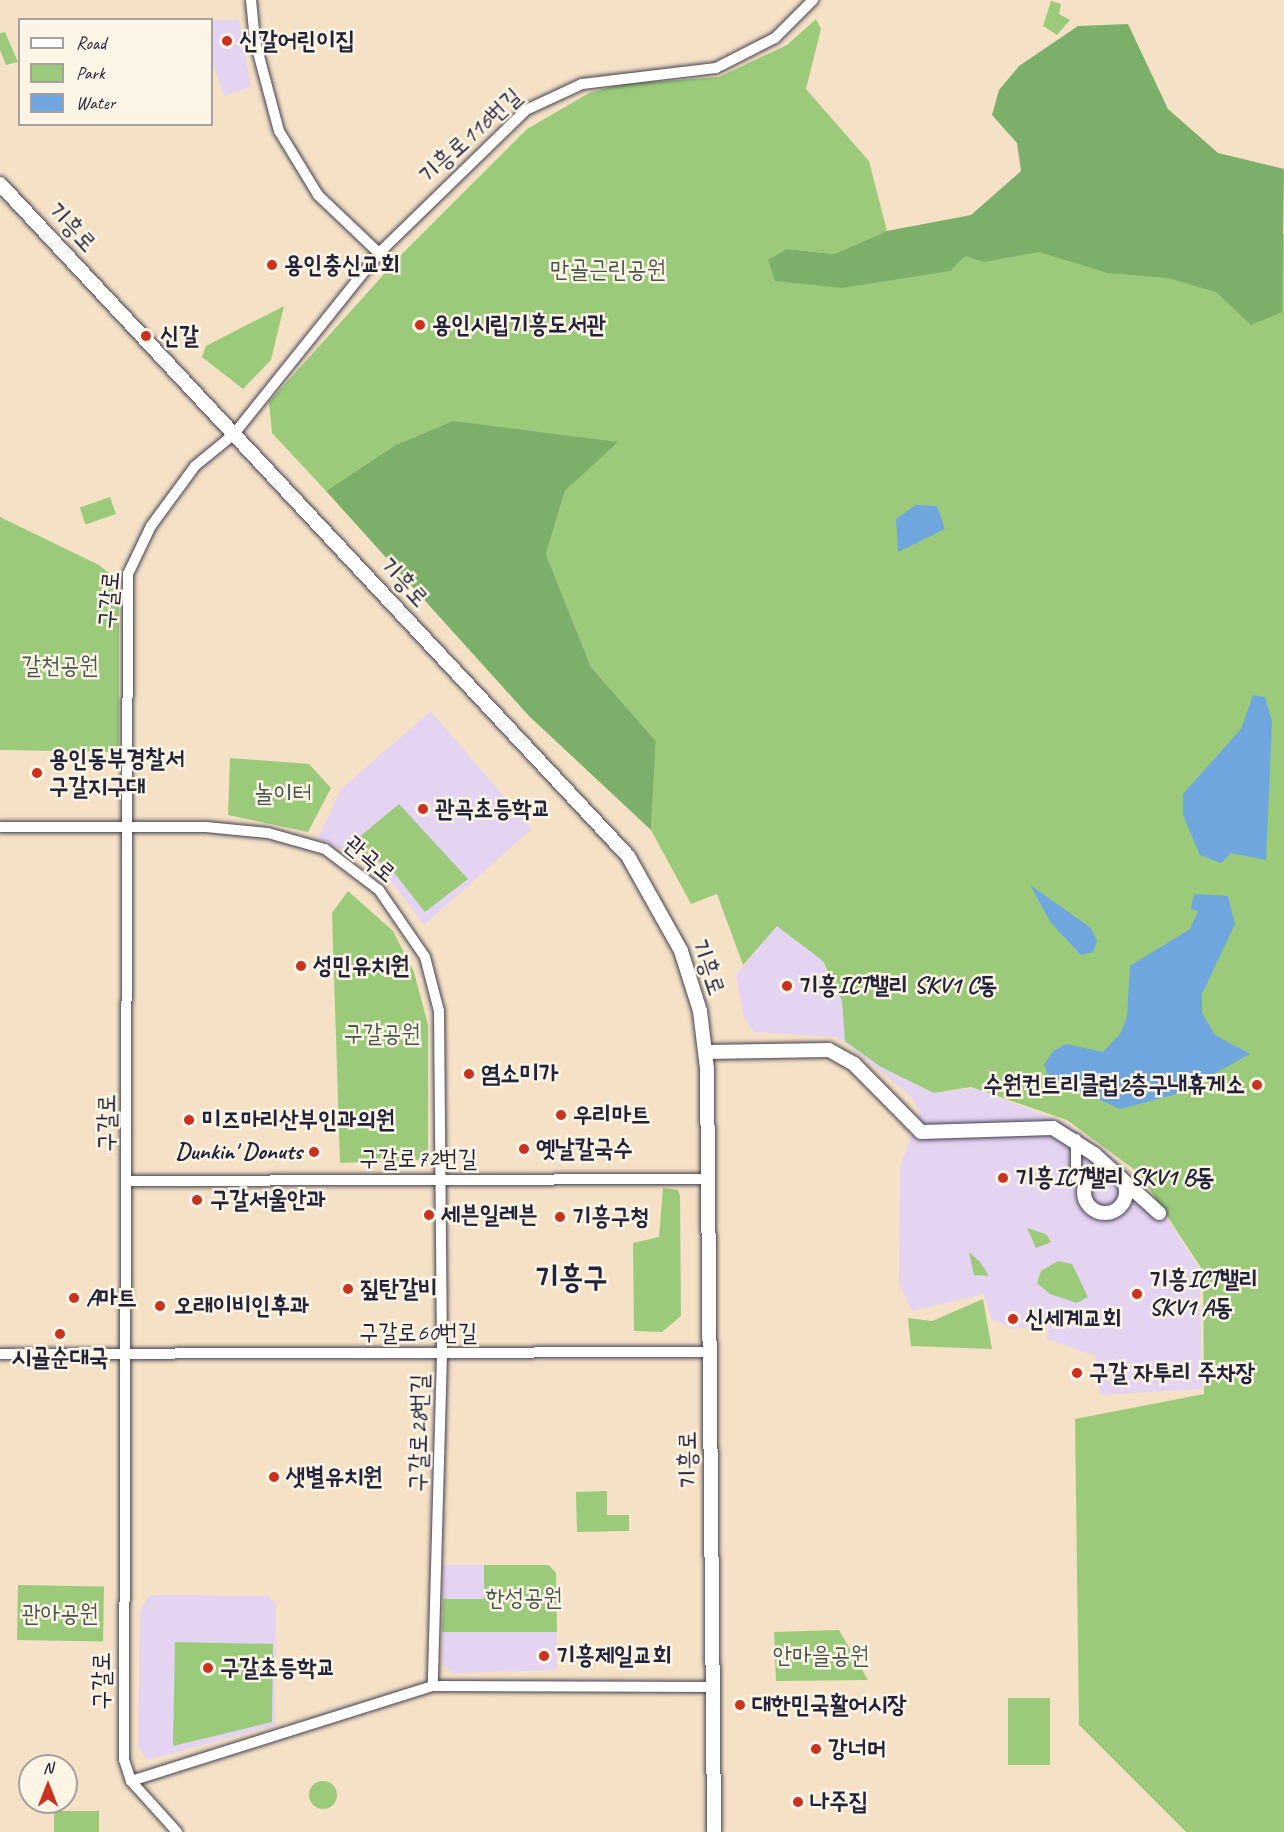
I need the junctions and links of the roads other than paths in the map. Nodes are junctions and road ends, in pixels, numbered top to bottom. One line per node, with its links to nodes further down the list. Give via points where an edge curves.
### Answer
1 (251, 0): 4 (street, via 255,41 279,132 318,195)
2 (813, 0): 4 (street, 기흥로116번길, via 775,38 716,68 558,91 526,110 457,172)
3 (2, 186): 5 (main road, 기흥로)
4 (379, 253): 5 (street, 기흥로116번길)
5 (234, 434): 7 (street, 구갈로, via 195,466 167,502 128,574); 8 (main road, 기흥로, via 628,856 681,951 700,1011)
6 (0, 827): 7 (street, 관곡로)
7 (127, 827): 12 (street, 관곡로, via 268,833 325,849 379,890 425,957 438,995); 13 (street, 구갈로)
8 (705, 1052): 9 (main road, via 829,1050 854,1064 921,1132 1053,1128); 11 (main road, 기흥로)
9 (1076, 1139): 10 (street); 14 (main road)
10 (1076, 1178)
11 (708, 1179): 12 (street, 구갈로72번길); 15 (main road, 기흥로)
12 (440, 1180): 13 (street, 구갈로72번길); 17 (street, 구갈로28번길)
13 (128, 1181): 18 (street, 구갈로)
14 (1159, 1213)
15 (709, 1352): 17 (street, 구갈로60번길); 20 (main road, 기흥로)
16 (0, 1354): 18 (street, 구갈로60번길)
17 (442, 1354): 18 (street, 구갈로60번길); 19 (street, 구갈로28번길)
18 (126, 1355): 21 (street, 구갈로, via 122,1655 124,1760)
19 (434, 1686): 20 (street); 21 (street)
20 (713, 1687): 23 (main road, 기흥로)
21 (131, 1781): 22 (street, 구갈로)
22 (177, 1832)
23 (714, 1832)

